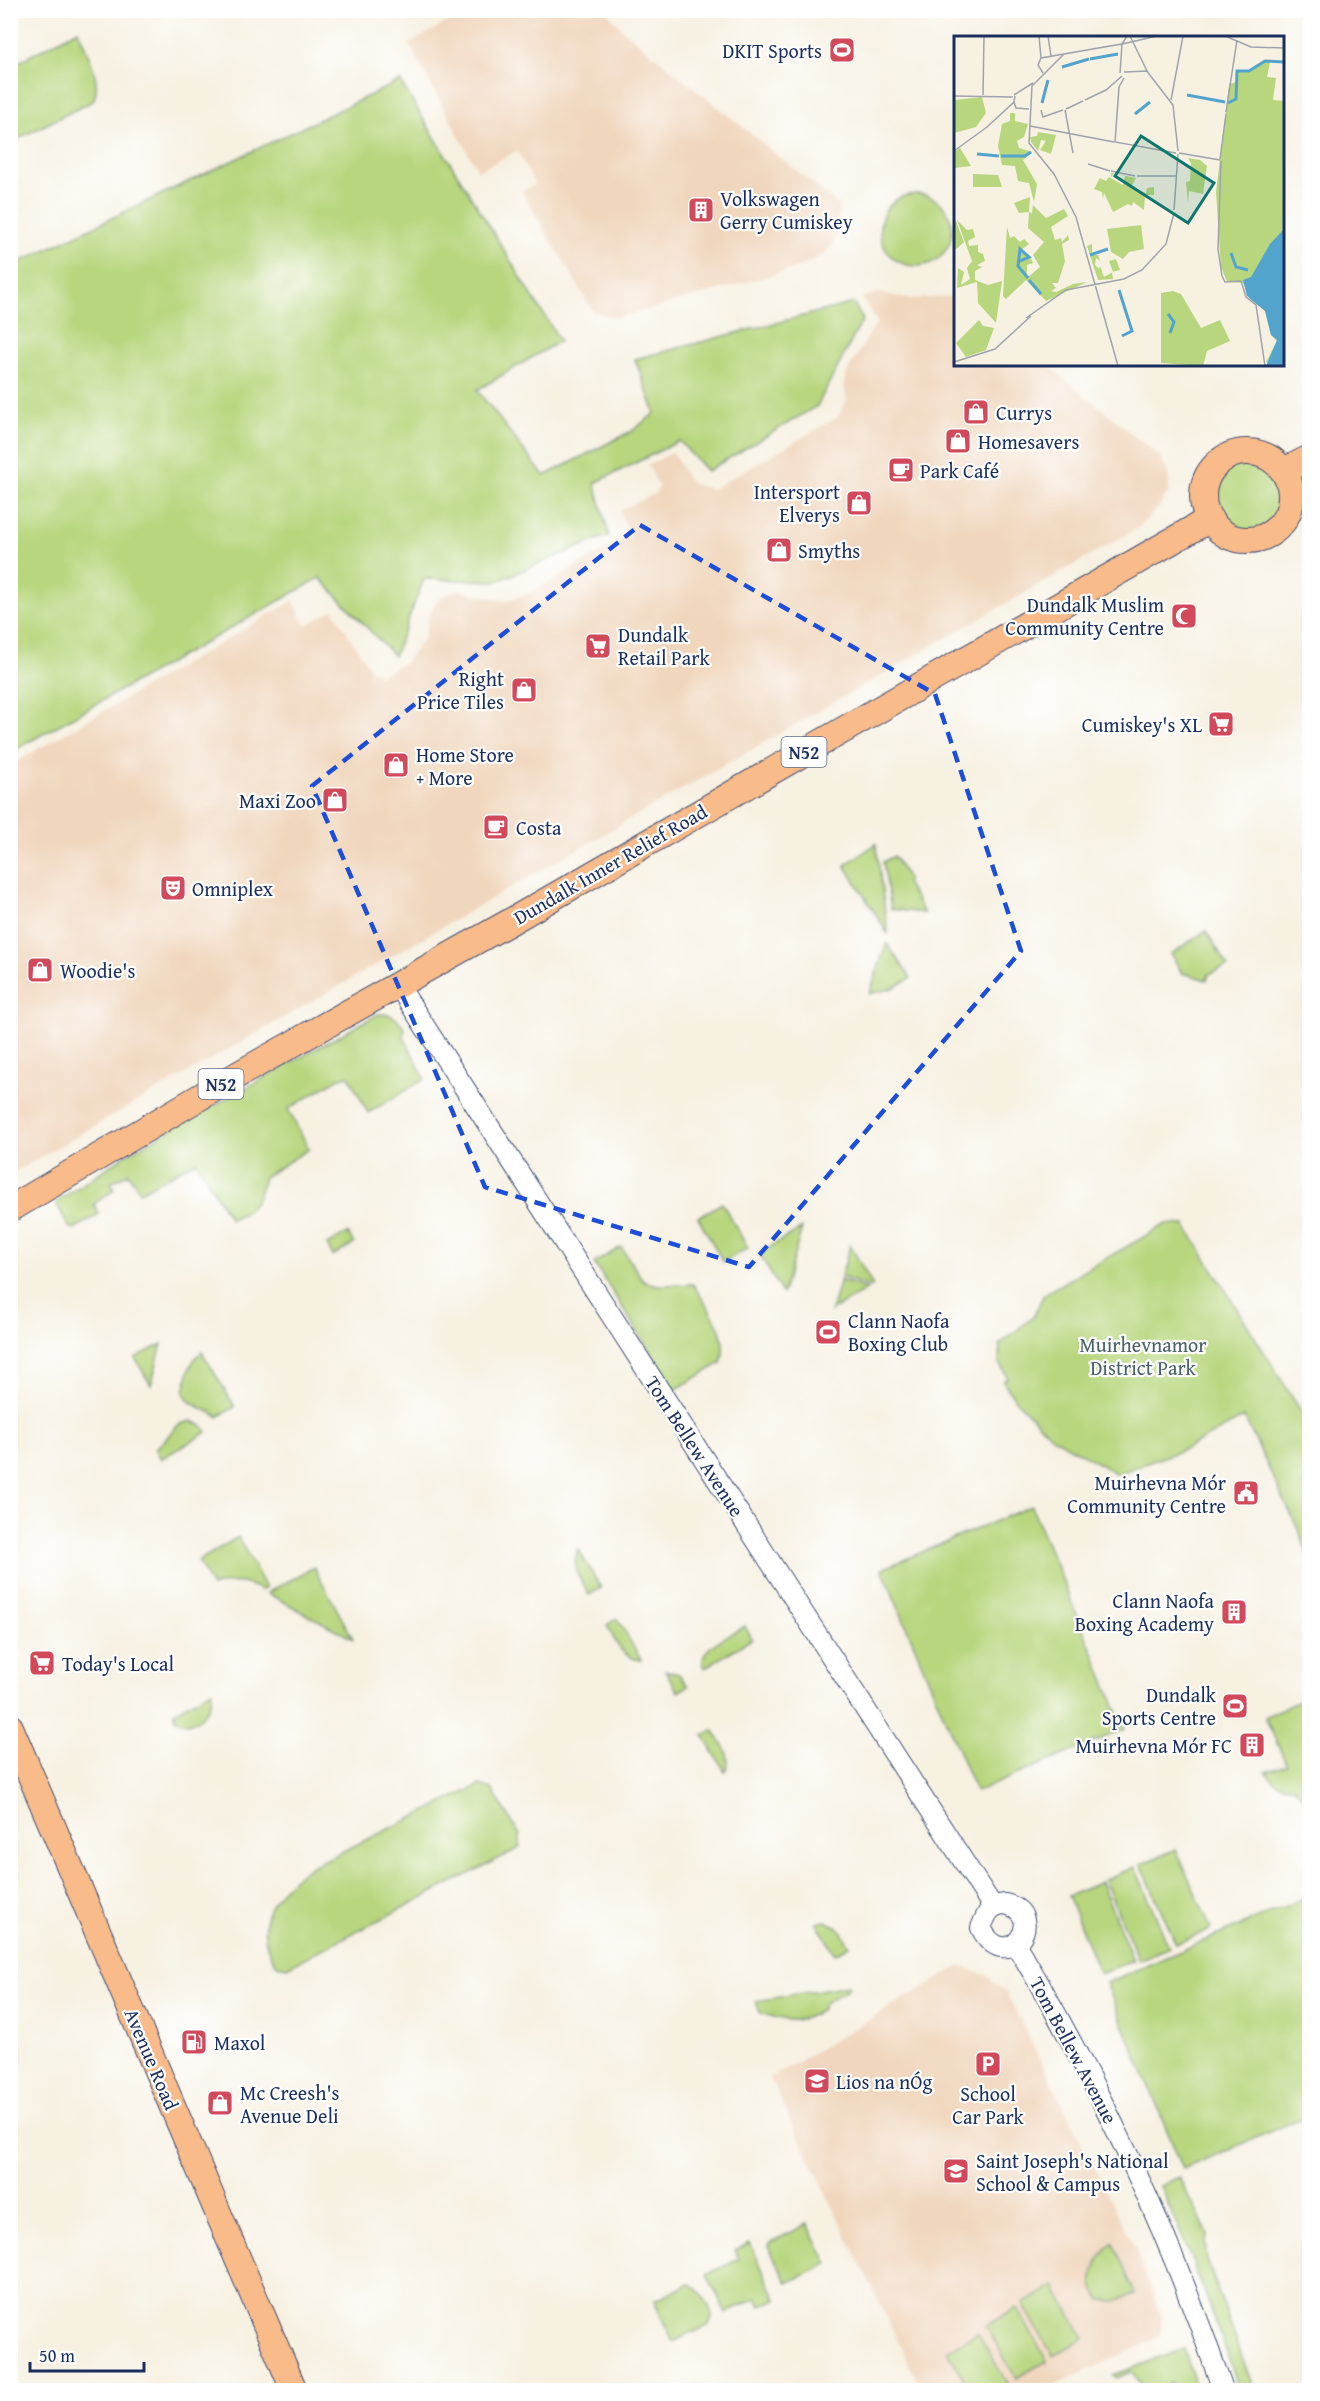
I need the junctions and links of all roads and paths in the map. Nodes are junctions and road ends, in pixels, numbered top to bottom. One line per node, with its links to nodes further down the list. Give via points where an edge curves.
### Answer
1 (1310, 458): 2 (main road)
2 (1284, 471): 3 (main road, via 1275,461 1254,452 1239,452 1220,460 1206,478 1203,492); 3 (main road, via 1291,489 1290,506 1280,526 1271,533 1242,540 1223,533)
3 (1210, 519): 4 (main road, Dundalk Inner Relief Road / N52)
4 (398, 985): 5 (main road, Dundalk Inner Relief Road / N52); 7 (street, Tom Bellew Avenue)
5 (10, 1209)
6 (10, 1727): 9 (main road, Avenue Road)
7 (993, 1907): 8 (street, via 1005,1904 1022,1914 1025,1927); 8 (street, via 981,1928 986,1938 1002,1947)
8 (1015, 1944): 10 (street, Tom Bellew Avenue, via 1100,2097 1148,2198)
9 (294, 2391)
10 (1223, 2391)

